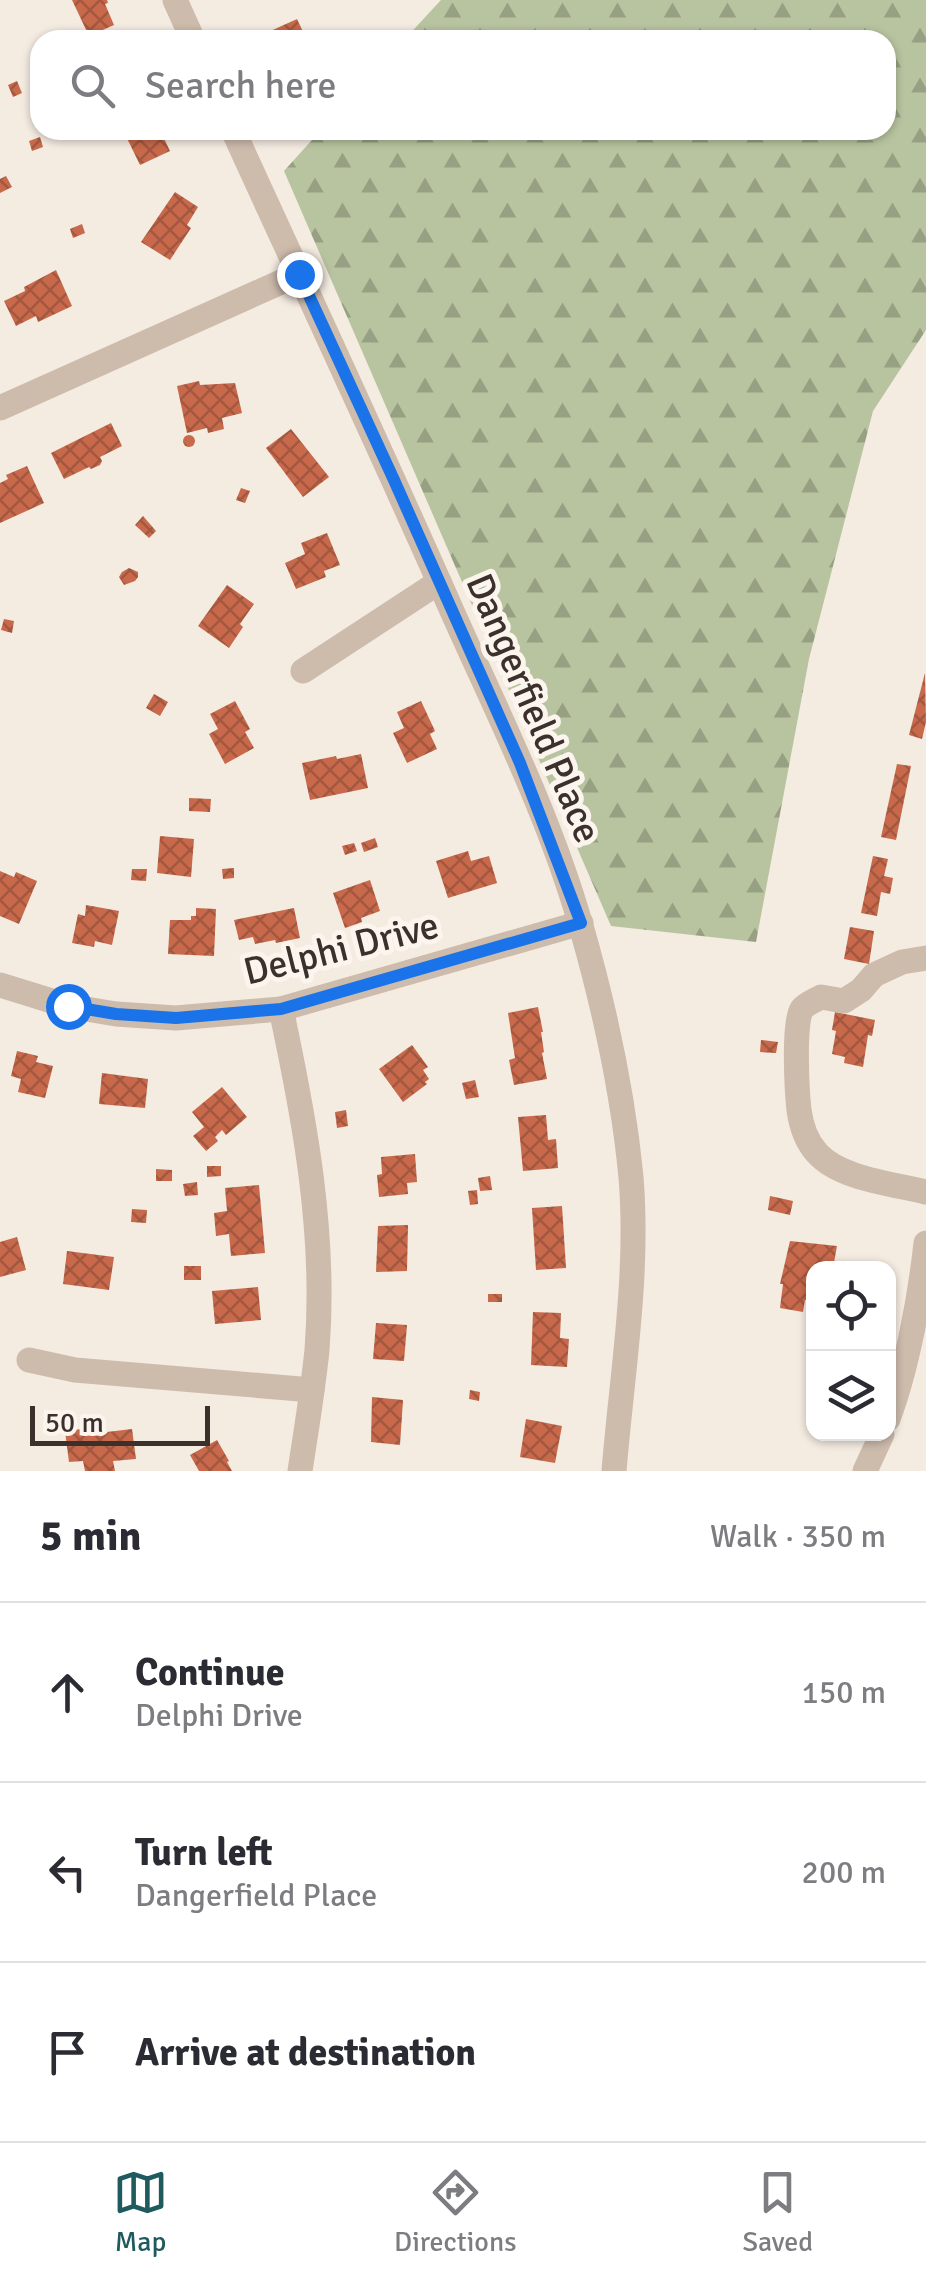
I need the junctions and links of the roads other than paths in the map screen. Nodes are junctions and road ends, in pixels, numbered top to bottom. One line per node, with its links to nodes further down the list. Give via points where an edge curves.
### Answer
1 (175, 0): 2 (street)
2 (188, 30)
3 (238, 140): 4 (street, Dangerfield Place)
4 (299, 274): 5 (street); 6 (street, Dangerfield Place)
5 (0, 408)
6 (439, 582): 7 (street); 8 (street, Dangerfield Place, via 520,763)
7 (303, 671)
8 (581, 923): 11 (street, Delphi Drive); 19 (street, Dangerfield Place, via 604,1012 630,1178 632,1294)
9 (926, 958): 12 (street, via 874,975 844,1000 822,996 803,1008 797,1025 800,1110 816,1152 853,1174)
10 (0, 984): 11 (street, Delphi Drive, via 116,1014 176,1018)
11 (281, 1009): 15 (street, via 312,1179 318,1302)
12 (926, 1192)
13 (926, 1243): 16 (street)
14 (30, 1360): 15 (street, via 75,1370)
15 (312, 1390): 18 (street)
16 (896, 1394)
17 (879, 1441): 20 (street)
18 (300, 1471)
19 (614, 1471)
20 (865, 1471)

